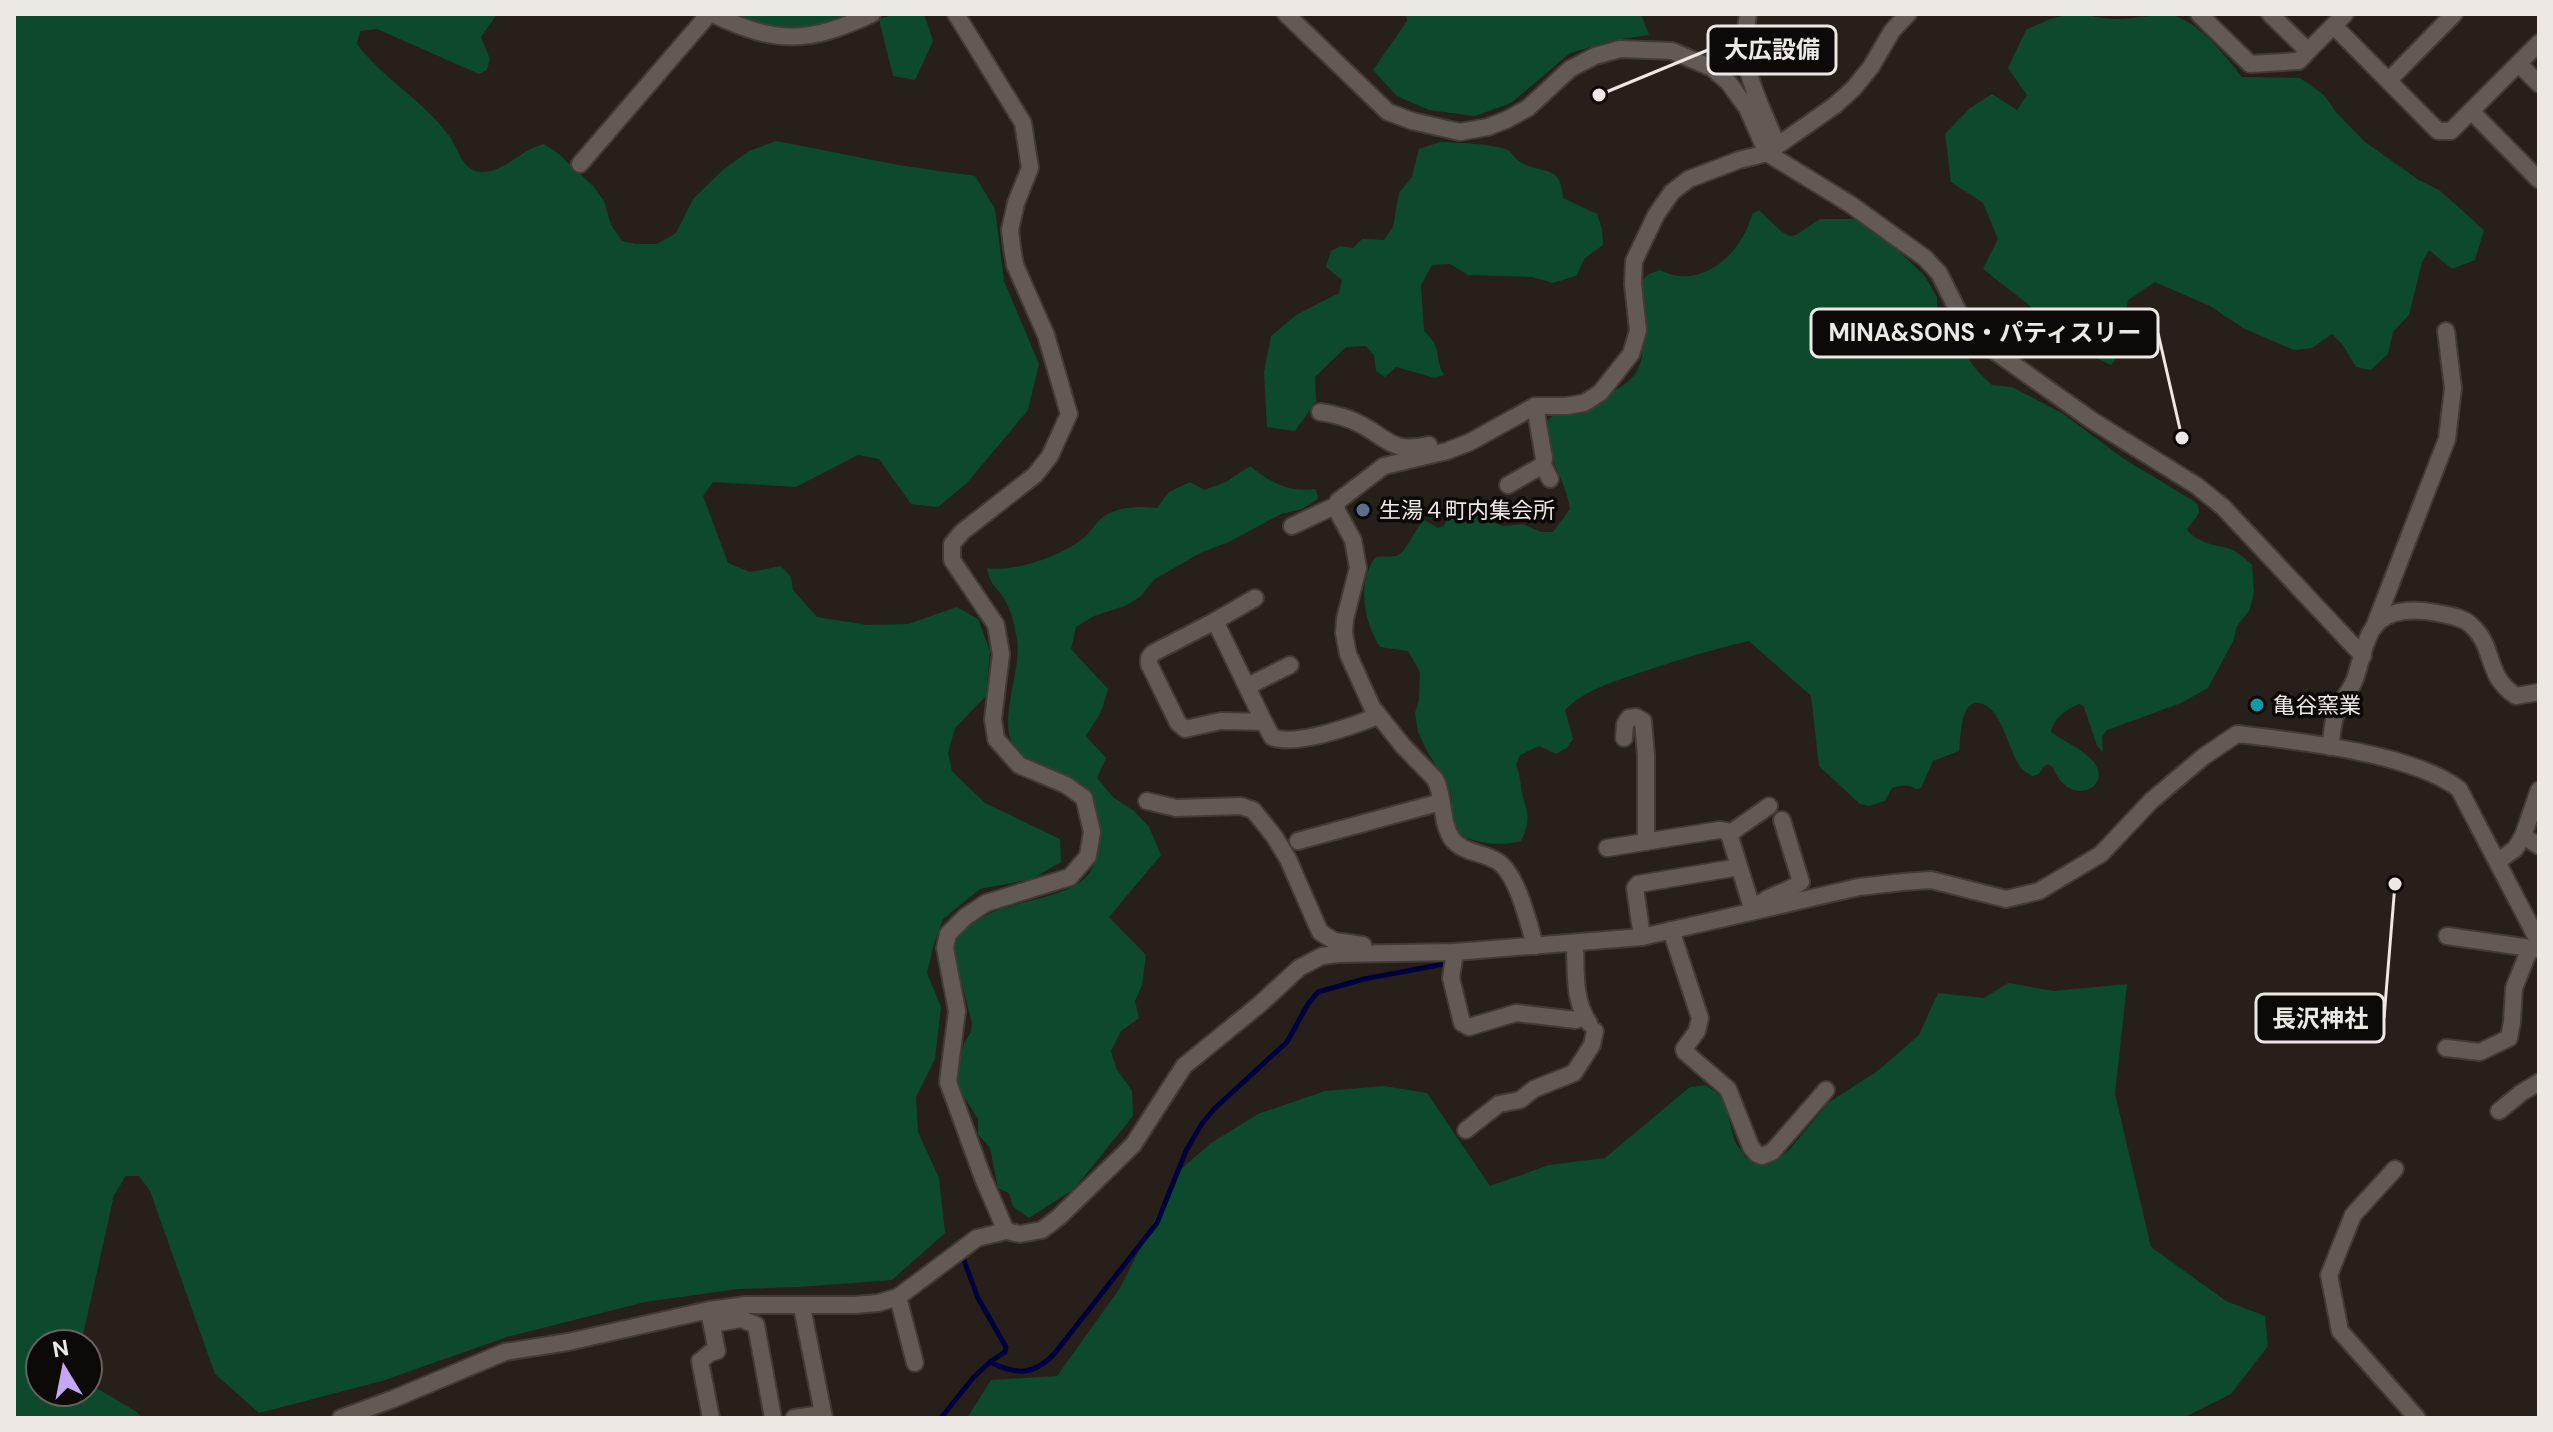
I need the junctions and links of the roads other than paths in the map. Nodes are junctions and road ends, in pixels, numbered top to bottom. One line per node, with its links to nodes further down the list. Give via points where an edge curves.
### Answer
1 (711, 14): 12 (street, via 759,32 796,38); 20 (street)
2 (825, 14): 12 (street)
3 (872, 14): 12 (street)
4 (956, 14): 69 (street, via 1023,123 1030,168 1016,203 1012,247 1069,414 1035,475 962,532 952,544 952,560 996,625 1001,654 993,719 996,739 1019,765 1084,798 1092,832 1088,856 1070,877 986,903 948,934 945,948 957,1011 948,1082)
5 (1286, 14): 19 (street, via 1388,112 1460,132 1488,127 1528,108 1570,69 1595,56 1620,49 1672,51 1712,68 1729,83)
6 (1748, 14): 19 (street, via 1744,50 1749,77 1774,138)
7 (1908, 14): 19 (street, via 1853,89)
8 (2199, 14): 14 (street, via 2250,64 2299,61)
9 (2270, 14): 14 (street)
10 (2454, 14): 16 (street)
11 (2339, 20): 14 (street); 16 (street)
12 (824, 33)
13 (2539, 43): 15 (street)
14 (2308, 51)
15 (2519, 64): 17 (street); 18 (street)
16 (2389, 80): 18 (street, via 2438,131 2451,131)
17 (2539, 84)
18 (2471, 111): 21 (street)
19 (1767, 153): 23 (street, via 1689,179 1672,192 1634,261 1638,331 1631,354 1600,393 1584,403); 32 (street, via 1925,258 1939,273 1969,333 2223,507)
20 (580, 164)
21 (2539, 180)
22 (2446, 331): 31 (street, via 2453,388 2447,439)
23 (1535, 406): 25 (street); 26 (street, via 1546,472)
24 (1320, 412): 25 (street, via 1349,419 1402,449)
25 (1481, 437): 27 (street, via 1384,466)
26 (1508, 485)
27 (1337, 505): 28 (street); 36 (street, via 1353,540 1358,568 1345,619 1348,654)
28 (1292, 526)
29 (1255, 598): 30 (street)
30 (1215, 621): 34 (street); 37 (street, via 1153,653 1149,664 1185,729 1221,721)
31 (2374, 627): 32 (street); 35 (street, via 2400,611 2454,616 2470,623 2485,642 2495,677 2506,689 2516,696)
32 (2363, 656): 39 (street, via 2335,716)
33 (1290, 665): 34 (street)
34 (1248, 686): 37 (street)
35 (2539, 692)
36 (1378, 716): 37 (street, via 1287,741 1272,737); 42 (street, via 1435,779)
37 (1264, 722)
38 (1624, 738): 48 (street, via 1629,718 1643,721)
39 (2330, 747): 51 (street, via 2442,776 2459,789); 53 (street, via 2237,734 2151,801 2101,854 2039,891 2006,899 1931,880 1859,887)
40 (2539, 790): 46 (street)
41 (1147, 801): 61 (street, via 1176,808 1253,810 1288,859 1320,932 1345,944 1385,946)
42 (1441, 802): 47 (street); 59 (street, via 1456,843 1495,860 1507,872)
43 (1769, 806): 45 (street)
44 (1782, 820): 53 (street, via 1801,882 1768,897)
45 (1729, 834): 48 (street, via 1719,830); 52 (street)
46 (2523, 836): 49 (street); 51 (street)
47 (1298, 841)
48 (1646, 842): 50 (street)
49 (2539, 846)
50 (1607, 848)
51 (2498, 861): 58 (street)
52 (1739, 867): 53 (street); 56 (street, via 1637,885)
53 (1753, 911): 54 (street)
54 (1671, 930): 56 (street); 65 (street, via 1700,1018 1685,1052 1728,1089 1757,1154 1772,1152)
55 (2447, 936): 58 (street)
56 (1642, 937): 57 (street)
57 (1575, 943): 59 (street); 62 (street)
58 (2537, 944): 63 (street, via 2514,988 2509,1038 2480,1052)
59 (1535, 946): 60 (street)
60 (1455, 952): 61 (street); 62 (street, via 1451,978 1462,1023 1469,1027 1516,1013)
61 (1389, 954): 69 (street, via 1322,956 1299,968 1184,1066 1133,1145 1059,1217 1042,1230)
62 (1584, 1017): 67 (street, via 1597,1032 1574,1073 1520,1100 1499,1104)
63 (2446, 1048)
64 (2539, 1082): 66 (street)
65 (1826, 1090)
66 (2499, 1111)
67 (1466, 1130)
68 (2395, 1169): 79 (street, via 2353,1215 2329,1275 2340,1331)
69 (1006, 1231): 70 (street, via 977,1238)
70 (898, 1297): 71 (street); 73 (street)
71 (802, 1307): 72 (street, via 746,1305); 74 (street)
72 (710, 1317): 75 (street, via 505,1352); 76 (street, via 717,1351 700,1361); 77 (street, via 756,1325)
73 (915, 1363)
74 (823, 1416): 78 (street)
75 (341, 1418)
76 (711, 1418)
77 (773, 1418)
78 (794, 1418)
79 (2417, 1418)

